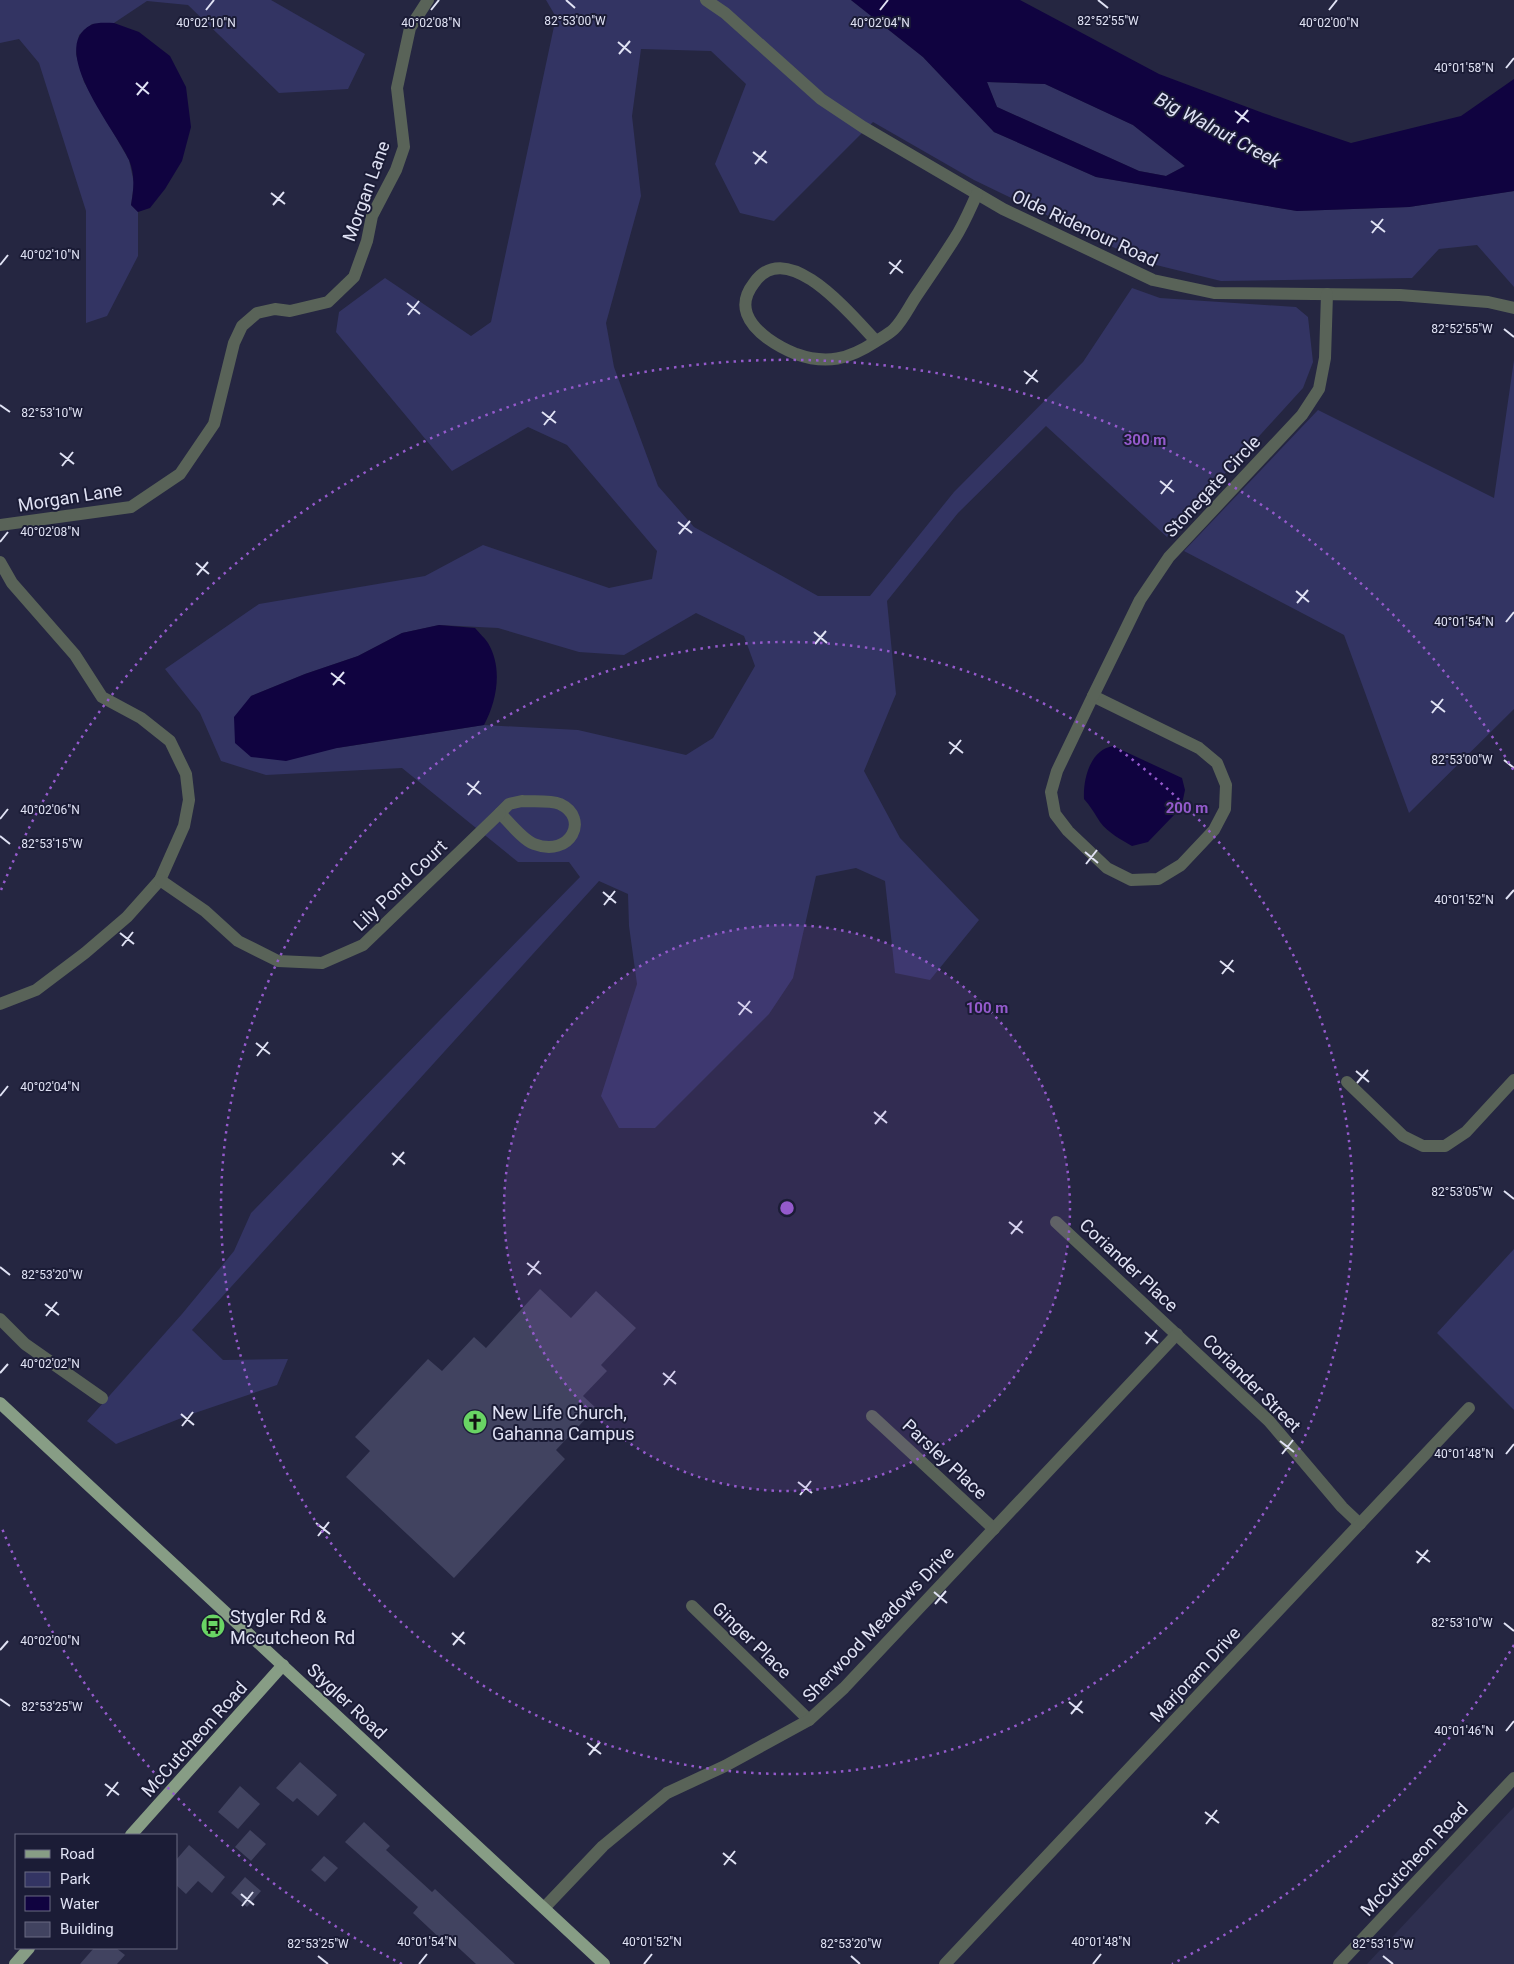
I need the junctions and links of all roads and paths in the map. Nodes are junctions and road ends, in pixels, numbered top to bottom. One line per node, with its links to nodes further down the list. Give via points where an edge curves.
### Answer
1 (428, 0): 7 (street, Morgan Lane, via 410,28 397,88 404,147 372,216 354,277 328,302 290,311 276,309 257,313 242,326 234,343 214,424 180,474 131,507)
2 (706, 0): 3 (street, Olde Ridenour Road, via 725,13 821,99)
3 (978, 194): 4 (street, Olde Ridenour Road, via 1153,280 1214,293); 6 (street, via 956,236 894,329)
4 (1327, 294): 5 (street, Olde Ridenour Road, via 1400,295 1488,302); 9 (street, Stonegate Circle, via 1325,358 1318,389 1302,415 1170,557 1140,600)
5 (1514, 308)
6 (876, 341): 6 (street, via 821,286 803,275 774,268 758,276 748,290 746,312 750,320 767,338 792,352 818,359 845,358)
7 (0, 525)
8 (0, 562): 11 (street, via 12,583 75,655 102,697 141,718 170,741 186,774 190,800 184,826)
9 (1093, 696): 9 (street, Stonegate Circle, via 1199,748 1217,763 1226,785 1225,809 1214,830 1180,865 1158,879 1131,880 1108,868 1068,831 1055,814 1051,792 1057,771)
10 (500, 813): 10 (street, Lily Pond Court, via 532,844 551,848 564,844 573,835 572,816 558,803 522,801 509,804); 11 (street, Lily Pond Court, via 363,945 322,963 278,961 238,940 205,911)
11 (160, 880): 12 (street, via 126,917 85,953 36,990)
12 (0, 1004)
13 (1514, 1080): 14 (street, via 1466,1132 1445,1146 1423,1146 1403,1136)
14 (1346, 1082)
15 (1056, 1222): 17 (street, Coriander Place)
16 (0, 1319): 18 (street, via 25,1344)
17 (1177, 1334): 22 (street, Coriander Street, via 1269,1421); 23 (street, Sherwood Meadows Drive)
18 (102, 1398)
19 (0, 1404): 25 (main road, Stygler Road)
20 (1470, 1408): 22 (street, Marjoram Drive)
21 (872, 1416): 23 (street, Parsley Place)
22 (1360, 1524): 33 (street, Marjoram Drive)
23 (994, 1528): 26 (street, Sherwood Meadows Drive, via 844,1688)
24 (692, 1606): 26 (street, Ginger Place)
25 (283, 1665): 28 (main road, McCutcheon Road); 29 (main road, Stygler Road)
26 (809, 1720): 29 (street, Sherwood Meadows Drive, via 726,1766 667,1793 603,1846)
27 (1514, 1778): 34 (street, McCutcheon Road)
28 (132, 1834)
29 (544, 1908): 32 (main road, Stygler Road)
30 (29, 1949): 31 (main road)
31 (15, 1964)
32 (604, 1964)
33 (945, 1964)
34 (1339, 1964)

